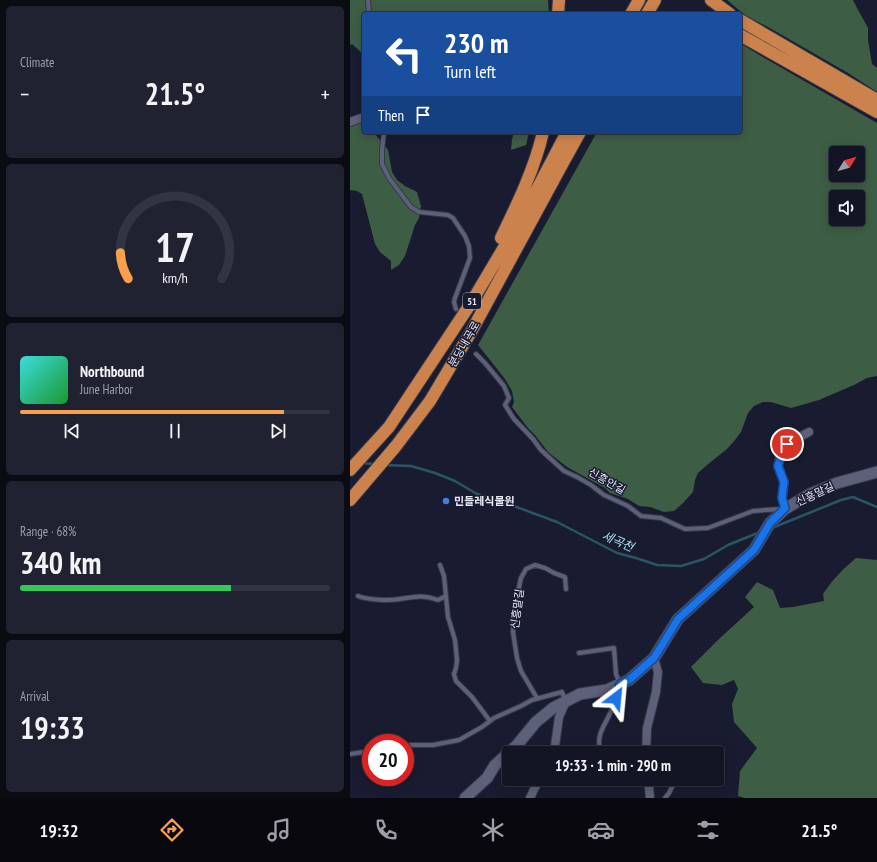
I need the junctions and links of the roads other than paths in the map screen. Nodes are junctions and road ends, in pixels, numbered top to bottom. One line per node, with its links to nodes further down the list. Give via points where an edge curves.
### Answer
1 (368, 0): 6 (lane)
2 (558, 0): 7 (highway)
3 (639, 0): 8 (highway)
4 (655, 0): 9 (highway)
5 (711, 0): 10 (highway)
6 (369, 12)
7 (558, 12)
8 (632, 12)
9 (648, 12)
10 (727, 12)
11 (742, 21): 13 (highway)
12 (742, 36): 14 (highway)
13 (877, 100)
14 (877, 112)
15 (362, 118): 16 (street)
16 (350, 122)
17 (384, 134): 22 (lane, via 382,164 389,178 411,207 419,212 448,215 465,236 470,258 455,298)
18 (543, 134): 21 (highway, via 515,208)
19 (566, 134): 21 (highway, 분당내곡로 / 51, via 525,212)
20 (579, 134): 27 (highway, 분당내곡로 / 51, via 471,332 430,401)
21 (471, 303): 25 (highway, 분당내곡로 / 51, via 389,427)
22 (456, 309)
23 (476, 354): 28 (lane, 신흥안길, via 504,386 509,398 505,405 541,450 564,471 628,506 641,516 661,518 685,529 708,528 752,511)
24 (809, 432): 28 (street, via 787,444 779,460 778,466 784,482 782,498)
25 (354, 466)
26 (877, 472): 28 (street, 신흥말길, via 838,483)
27 (350, 500)
28 (785, 508): 34 (street, 신흥말길, via 770,523 754,550 678,619)
29 (440, 565): 32 (lane)
30 (566, 588): 36 (lane, 신흥말길, via 565,577 535,565 526,569 521,578 514,611 513,632 521,670)
31 (358, 596): 32 (lane, via 372,600 392,600 429,596 438,600)
32 (446, 596): 38 (lane, via 448,617 456,640 456,680)
33 (579, 653): 35 (lane, via 614,648 616,674)
34 (654, 658): 35 (street, 신흥말길, via 629,680); 42 (street, via 658,672)
35 (620, 684): 37 (street, 신흥말길, via 607,690 580,694); 41 (lane, via 611,713 600,734)
36 (537, 698): 37 (lane, via 562,692); 38 (lane)
37 (566, 700): 40 (street, via 559,717); 48 (street, 신흥말길, via 536,722 517,745 495,765 487,778)
38 (490, 721): 39 (lane, via 459,740 433,745)
39 (414, 745)
40 (555, 746)
41 (599, 746)
42 (647, 746)
43 (362, 752): 44 (lane)
44 (350, 754)
45 (536, 786): 49 (street)
46 (649, 786): 50 (street)
47 (672, 786): 51 (lane)
48 (465, 798)
49 (530, 798)
50 (650, 798)
51 (665, 798)

